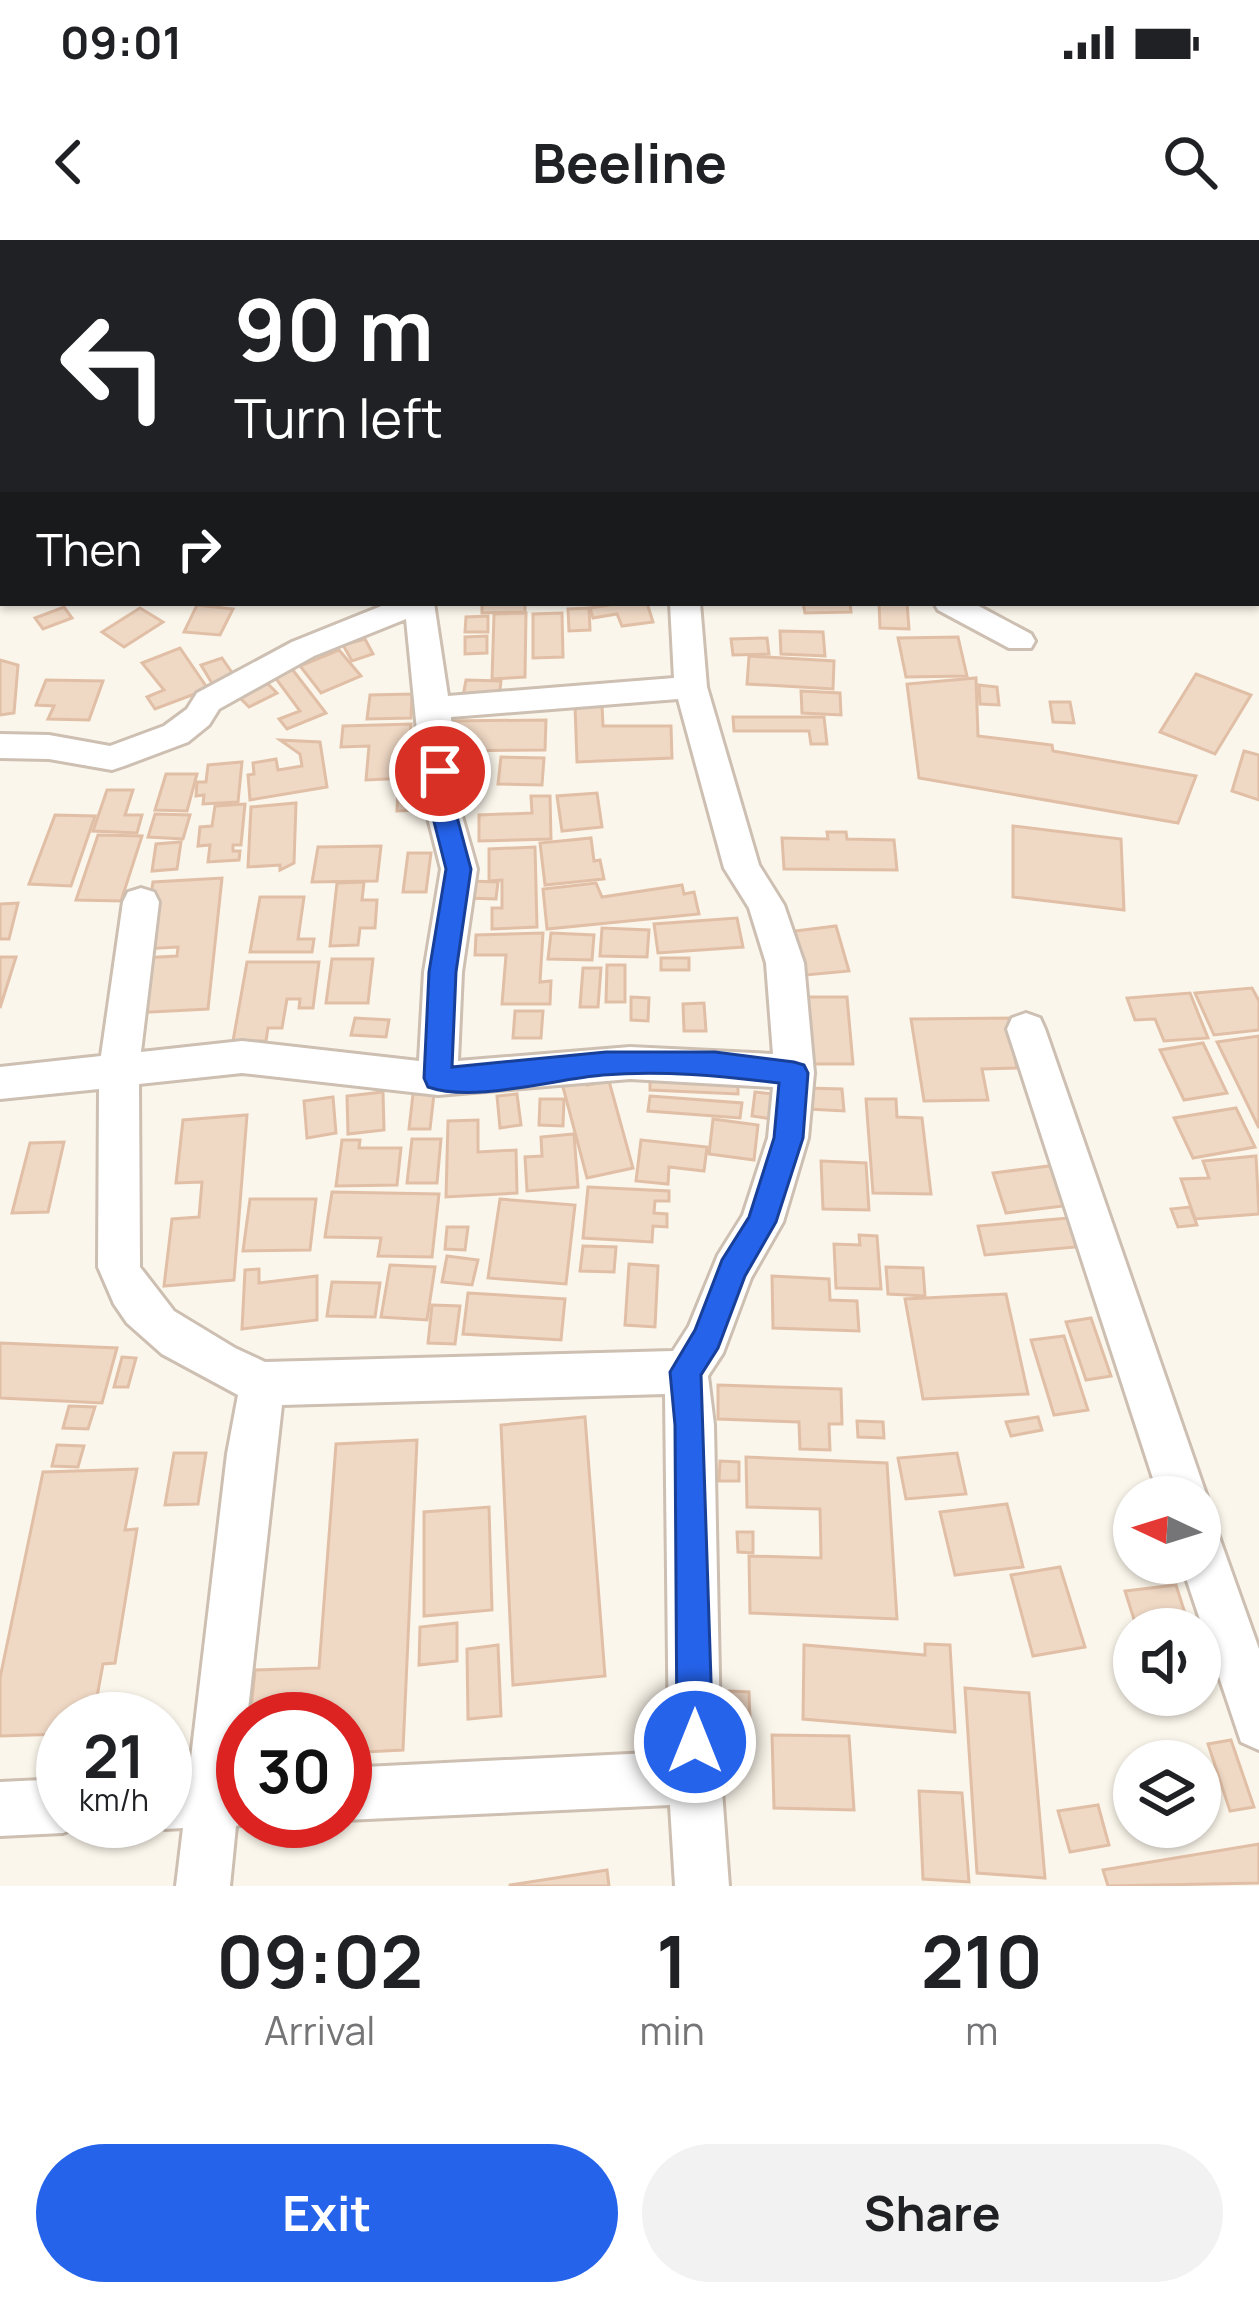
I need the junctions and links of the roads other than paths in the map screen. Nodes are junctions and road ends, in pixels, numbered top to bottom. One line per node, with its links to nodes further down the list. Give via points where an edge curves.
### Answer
1 (410, 606): 8 (street, via 303,649 208,700 176,734 112,758)
2 (418, 606): 7 (street)
3 (685, 606): 6 (street)
4 (955, 606): 5 (street)
5 (1020, 641)
6 (691, 687): 7 (street); 12 (street, via 742,868 766,905 785,963)
7 (431, 709): 13 (street, via 441,802 459,869 442,972)
8 (0, 746)
9 (141, 902): 11 (street)
10 (1026, 1029): 17 (street)
11 (119, 1070): 13 (street, via 242,1057); 14 (street); 16 (street, via 118,1267 129,1295 180,1345)
12 (794, 1073): 13 (street, via 606,1064); 15 (street, via 788,1138 762,1222)
13 (438, 1078)
14 (1, 1089)
15 (686, 1372): 16 (street); 20 (street)
16 (263, 1384): 22 (street)
17 (1176, 1476)
18 (1212, 1584): 19 (street)
19 (1259, 1724)
20 (695, 1777): 21 (street); 26 (street)
21 (372, 1793)
22 (208, 1800): 25 (street)
23 (36, 1807): 24 (street)
24 (0, 1809)
25 (202, 1886)
26 (702, 1886)

